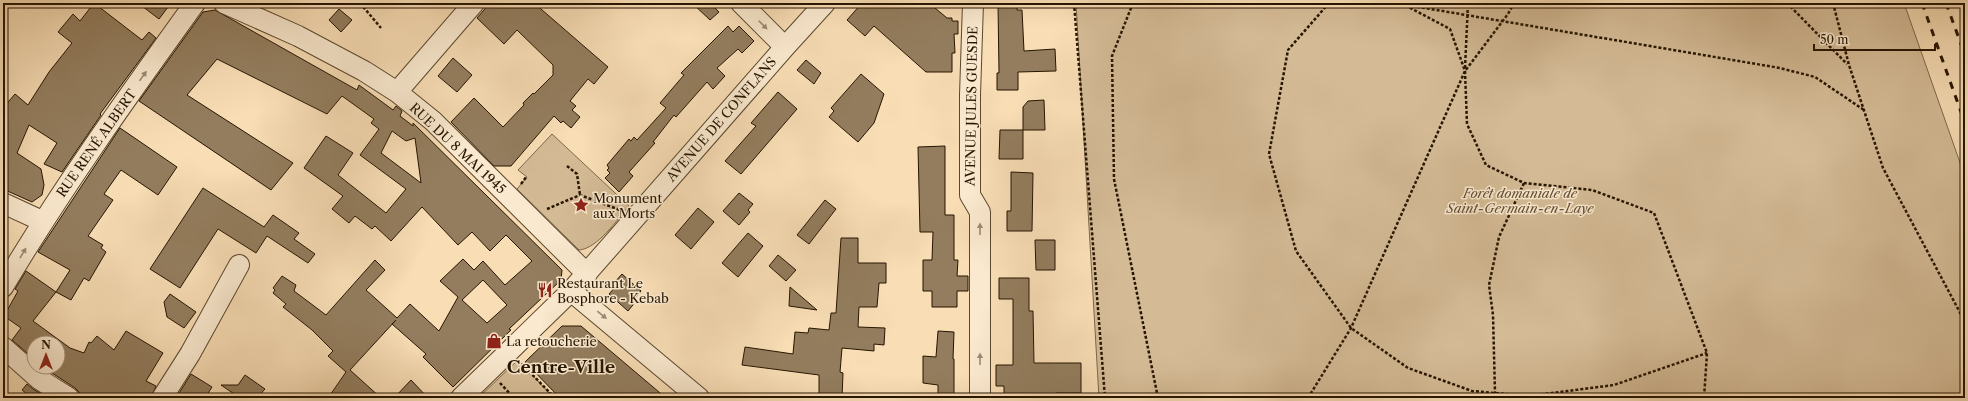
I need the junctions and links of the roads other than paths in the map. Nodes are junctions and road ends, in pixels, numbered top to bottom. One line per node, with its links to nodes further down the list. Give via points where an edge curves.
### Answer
1 (195, 3): 10 (street, RUE RENÉ ALBERT, one-way to 1)
2 (224, 3): 8 (street, RUE DU 8 MAI 1945, via 305,40 364,71)
3 (474, 3): 8 (street)
4 (741, 3): 7 (street, one-way to 7)
5 (825, 3): 7 (street, AVENUE DE CONFLANS)
6 (973, 3): 20 (street, AVENUE JULES GUESDE, one-way to 6, via 980,212 970,195)
7 (785, 46): 12 (street, AVENUE DE CONFLANS)
8 (397, 92): 12 (street, RUE DU 8 MAI 1945, via 433,121)
9 (3, 203): 10 (street)
10 (42, 221): 13 (street, RUE RENÉ ALBERT, one-way to 10)
11 (239, 265): 17 (street, via 190,354)
12 (586, 274): 14 (street, AVENUE DE CONFLANS)
13 (3, 287)
14 (571, 291): 18 (street, AVENUE DE CONFLANS); 19 (street, one-way to 19)
15 (3, 347): 16 (street, via 39,379)
16 (69, 398)
17 (162, 398)
18 (460, 398)
19 (699, 398)
20 (980, 398)

